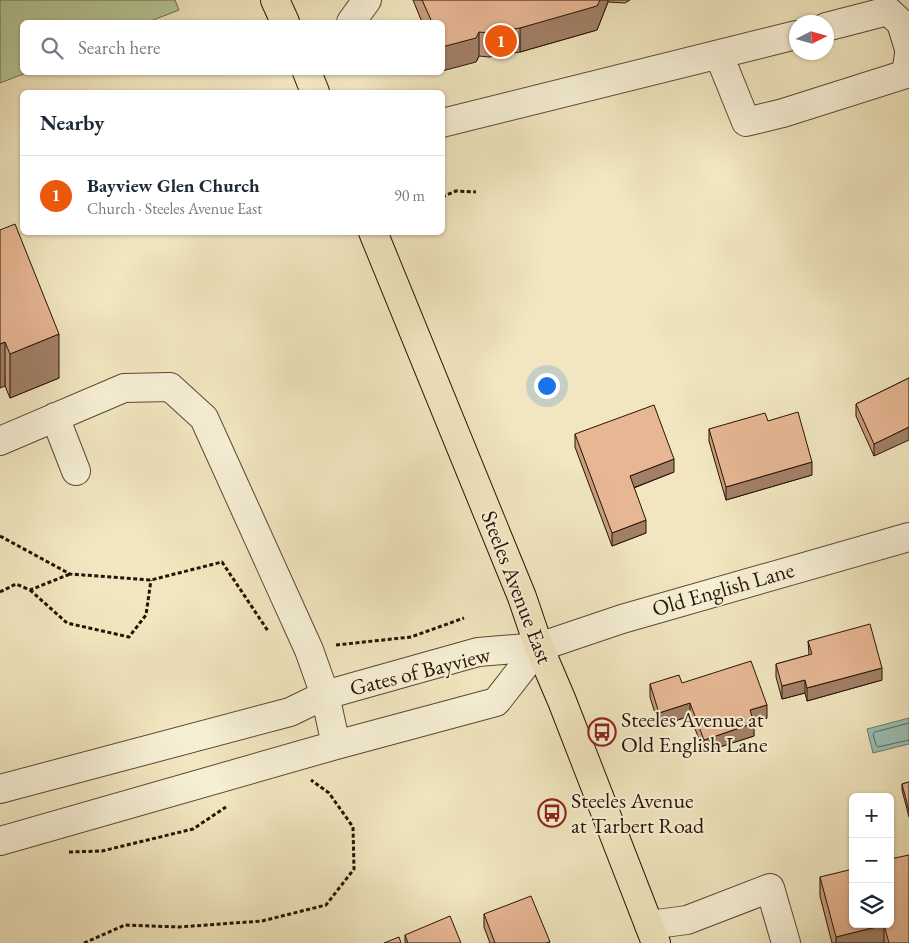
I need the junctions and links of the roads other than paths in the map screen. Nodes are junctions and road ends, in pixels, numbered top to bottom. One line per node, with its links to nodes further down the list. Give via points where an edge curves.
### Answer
1 (275, 0): 3 (main road)
2 (367, 0): 4 (street)
3 (284, 20)
4 (353, 20)
5 (834, 25): 7 (street, via 888,11 901,23)
6 (789, 37): 9 (street)
7 (909, 49)
8 (909, 54): 9 (street, via 906,74 746,122)
9 (719, 55): 12 (street)
10 (308, 75): 11 (main road)
11 (314, 90)
12 (445, 123)
13 (374, 235): 18 (main road, Steeles Avenue East, via 522,597)
14 (55, 417): 15 (street); 16 (street); 19 (street, via 124,388 170,387 204,418 309,650)
15 (0, 441)
16 (76, 471)
17 (909, 537): 18 (street, Old English Lane, via 622,619)
18 (539, 647): 19 (street, Gates of Bayview, via 478,652); 20 (street, Gates of Bayview, via 496,702); 23 (main road, Steeles Avenue East)
19 (325, 696): 20 (street); 21 (street, Gates of Bayview, via 290,712)
20 (336, 745): 22 (street, Gates of Bayview)
21 (0, 789)
22 (0, 841)
23 (652, 934): 24 (street, via 770,888)
24 (786, 943)

